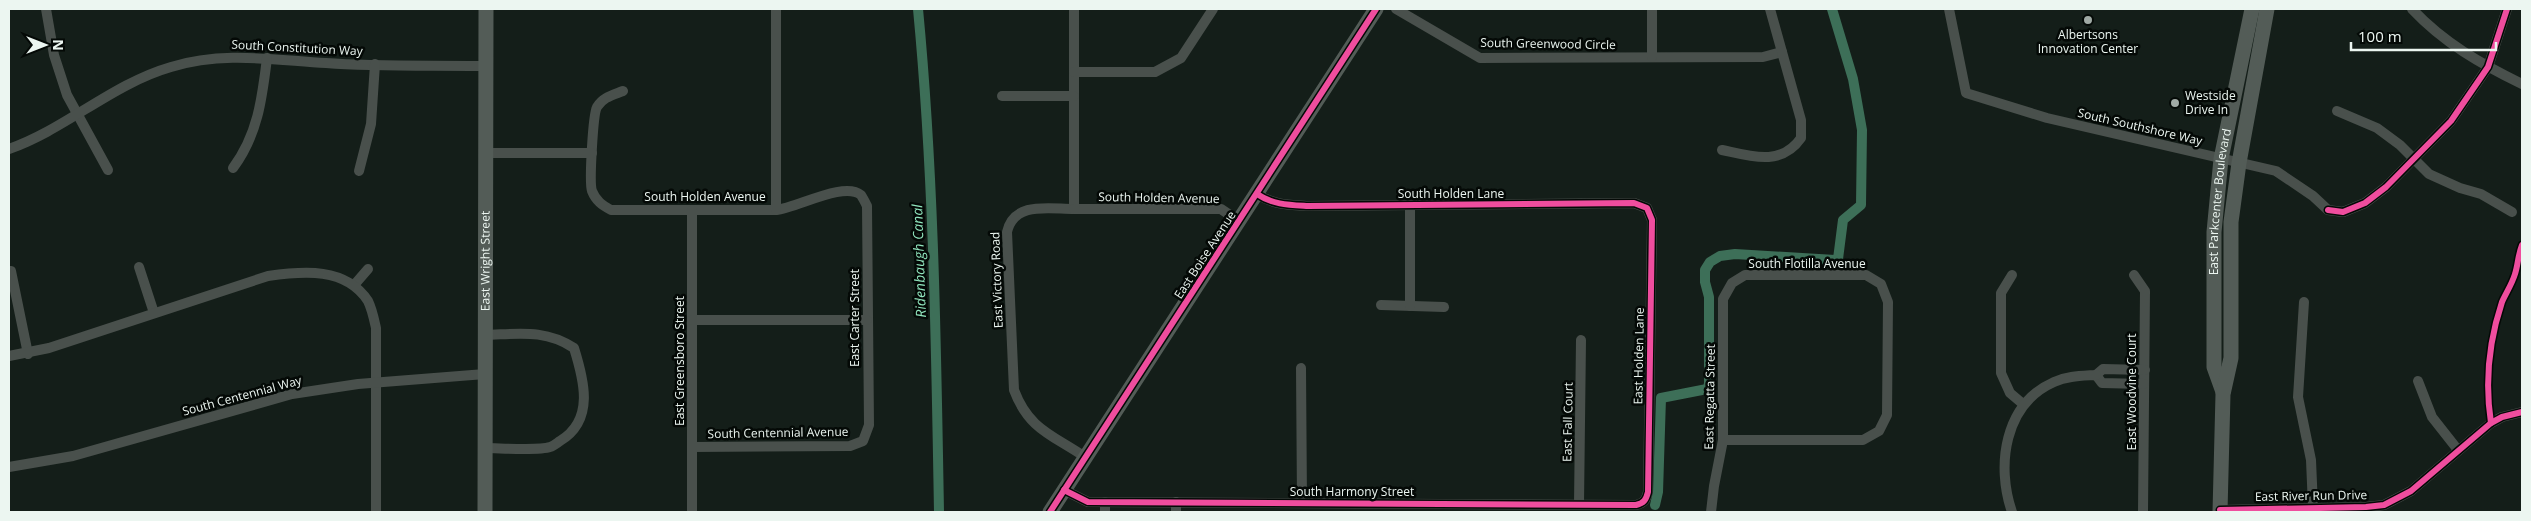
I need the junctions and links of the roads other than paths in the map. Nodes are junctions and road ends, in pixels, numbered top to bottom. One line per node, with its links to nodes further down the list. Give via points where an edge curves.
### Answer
1 (46, 9): 27 (street, via 54,55 67,95)
2 (486, 9): 19 (street, East Wright Street)
3 (776, 9): 43 (street)
4 (1074, 9): 21 (street)
5 (1213, 9): 21 (street, via 1181,58 1155,72)
6 (1376, 9): 38 (street, East Boise Avenue)
7 (1396, 9): 16 (street, South Greenwood Circle, via 1480,58)
8 (1652, 9): 16 (street)
9 (1770, 9): 15 (street)
10 (1949, 9): 33 (street, South Southshore Way, via 1966,93 2047,118)
11 (2252, 9): 33 (street, East Parkcenter Boulevard)
12 (2267, 9): 34 (street, East Parkcenter Boulevard)
13 (2412, 9): 20 (street, via 2432,30)
14 (2507, 9): 20 (street)
15 (1782, 52): 16 (street, South Greenwood Circle, via 1763,56); 29 (street, via 1801,120 1801,138 1786,154 1775,156 1751,156)
16 (1652, 57)
17 (267, 58): 18 (street, South Constitution Way, via 326,64); 27 (street, South Constitution Way, via 231,57 172,66 140,78); 35 (street, via 256,128)
18 (375, 64): 19 (street, South Constitution Way); 37 (street, via 374,103)
19 (486, 66): 30 (street, East Wright Street)
20 (2488, 67): 22 (street); 32 (street, via 2450,121)
21 (1074, 72): 25 (street)
22 (2522, 84)
23 (623, 91): 31 (street, South Holden Avenue, via 606,98 597,108)
24 (1002, 96): 25 (street)
25 (1074, 96): 44 (street)
26 (2338, 111): 32 (street, via 2377,128)
27 (78, 112): 28 (street, South Constitution Way); 36 (street)
28 (9, 149)
29 (1722, 150)
30 (485, 153): 31 (street); 61 (street, East Wright Street)
31 (592, 153): 42 (street, South Holden Avenue, via 591,190 599,203 610,210)
32 (2412, 158): 34 (street, South Southshore Way, via 2386,187 2343,212 2328,210 2276,171); 45 (street, via 2429,174 2481,194)
33 (2221, 159): 34 (street, South Southshore Way); 72 (street, East Parkcenter Boulevard, via 2214,232 2214,367)
34 (2239, 162): 72 (street, East Parkcenter Boulevard, via 2231,222 2230,358)
35 (233, 168)
36 (108, 170)
37 (359, 171)
38 (1257, 194): 40 (street, South Holden Lane, via 1283,205); 46 (street, East Boise Avenue)
39 (862, 196): 43 (street, South Holden Avenue, via 853,191 837,192); 60 (street, East Carter Street, via 867,206)
40 (1410, 205): 41 (street, South Holden Lane, via 1634,204); 56 (street)
41 (1646, 208): 84 (street, East Holden Lane, via 1652,220 1648,492)
42 (692, 210): 43 (street, South Holden Avenue); 59 (street, East Greensboro Street)
43 (776, 210)
44 (1074, 210): 46 (street, South Holden Avenue, via 1221,209); 80 (street, East Victory Road, via 1020,212 1013,216 1007,232 1014,390 1021,408 1034,426)
45 (2512, 212)
46 (1240, 222): 80 (street, East Boise Avenue)
47 (139, 267): 58 (street)
48 (368, 269): 53 (street)
49 (11, 272): 63 (street)
50 (2134, 274): 66 (street, East Woodvine Court, via 2145,291)
51 (2012, 275): 73 (street, via 2001,293 2001,373 2010,393)
52 (1732, 283): 76 (street, East Regatta Street, via 1724,299); 76 (street, South Flotilla Avenue, via 1745,275 1866,275 1881,284 1888,302 1887,415 1879,431 1863,440)
53 (355, 284): 58 (street, via 323,274 268,276); 70 (street, via 369,303 376,328)
54 (2304, 302): 88 (street, via 2298,397 2311,460)
55 (1381, 305): 56 (street)
56 (1410, 306): 57 (street)
57 (1444, 307)
58 (154, 313): 63 (street)
59 (692, 320): 60 (street); 77 (street, East Greensboro Street)
60 (867, 320): 75 (street, East Carter Street, via 869,425)
61 (485, 334): 67 (street, East Wright Street); 78 (street, via 542,334 559,338 574,348 583,376 584,392 580,422 572,434 550,447)
62 (1581, 340): 85 (street, East Fall Court)
63 (28, 354): 64 (street)
64 (9, 356)
65 (1301, 368): 83 (street)
66 (2145, 370): 68 (street, via 2103,369); 71 (street, East Woodvine Court)
67 (485, 374): 70 (street, South Centennial Way); 78 (street, East Wright Street)
68 (2096, 375): 71 (street, via 2102,383); 73 (street, via 2068,377 2053,382)
69 (2418, 381): 79 (street, via 2432,417)
70 (376, 383): 81 (street, South Centennial Way, via 292,394 73,456); 90 (street)
71 (2144, 384): 96 (street, East Woodvine Court)
72 (2223, 394): 89 (street, East Parkcenter Boulevard)
73 (2023, 404): 95 (street, via 2012,424 2004,457 2006,494)
74 (2522, 412): 79 (street, East River Run Drive, via 2491,423)
75 (863, 440): 77 (street, South Centennial Avenue, via 850,446)
76 (1723, 440): 94 (street, East Regatta Street)
77 (692, 447): 92 (street, East Greensboro Street)
78 (485, 448): 91 (street, East Wright Street)
79 (2458, 450): 88 (street, East River Run Drive, via 2412,491 2384,504)
80 (1086, 457): 82 (street, East Boise Avenue)
81 (9, 467)
82 (1064, 490): 86 (street, South Harmony Street); 93 (street, East Boise Avenue)
83 (1302, 503): 85 (street, South Harmony Street); 87 (street, South Harmony Street)
84 (1643, 503): 85 (street, South Harmony Street)
85 (1579, 504)
86 (1105, 507): 87 (street, South Harmony Street)
87 (1176, 507)
88 (2313, 507): 89 (street, East River Run Drive)
89 (2220, 511)
90 (376, 512)
91 (485, 512)
92 (692, 512)
93 (1050, 512)
94 (1711, 512)
95 (2012, 512)
96 (2144, 512)

